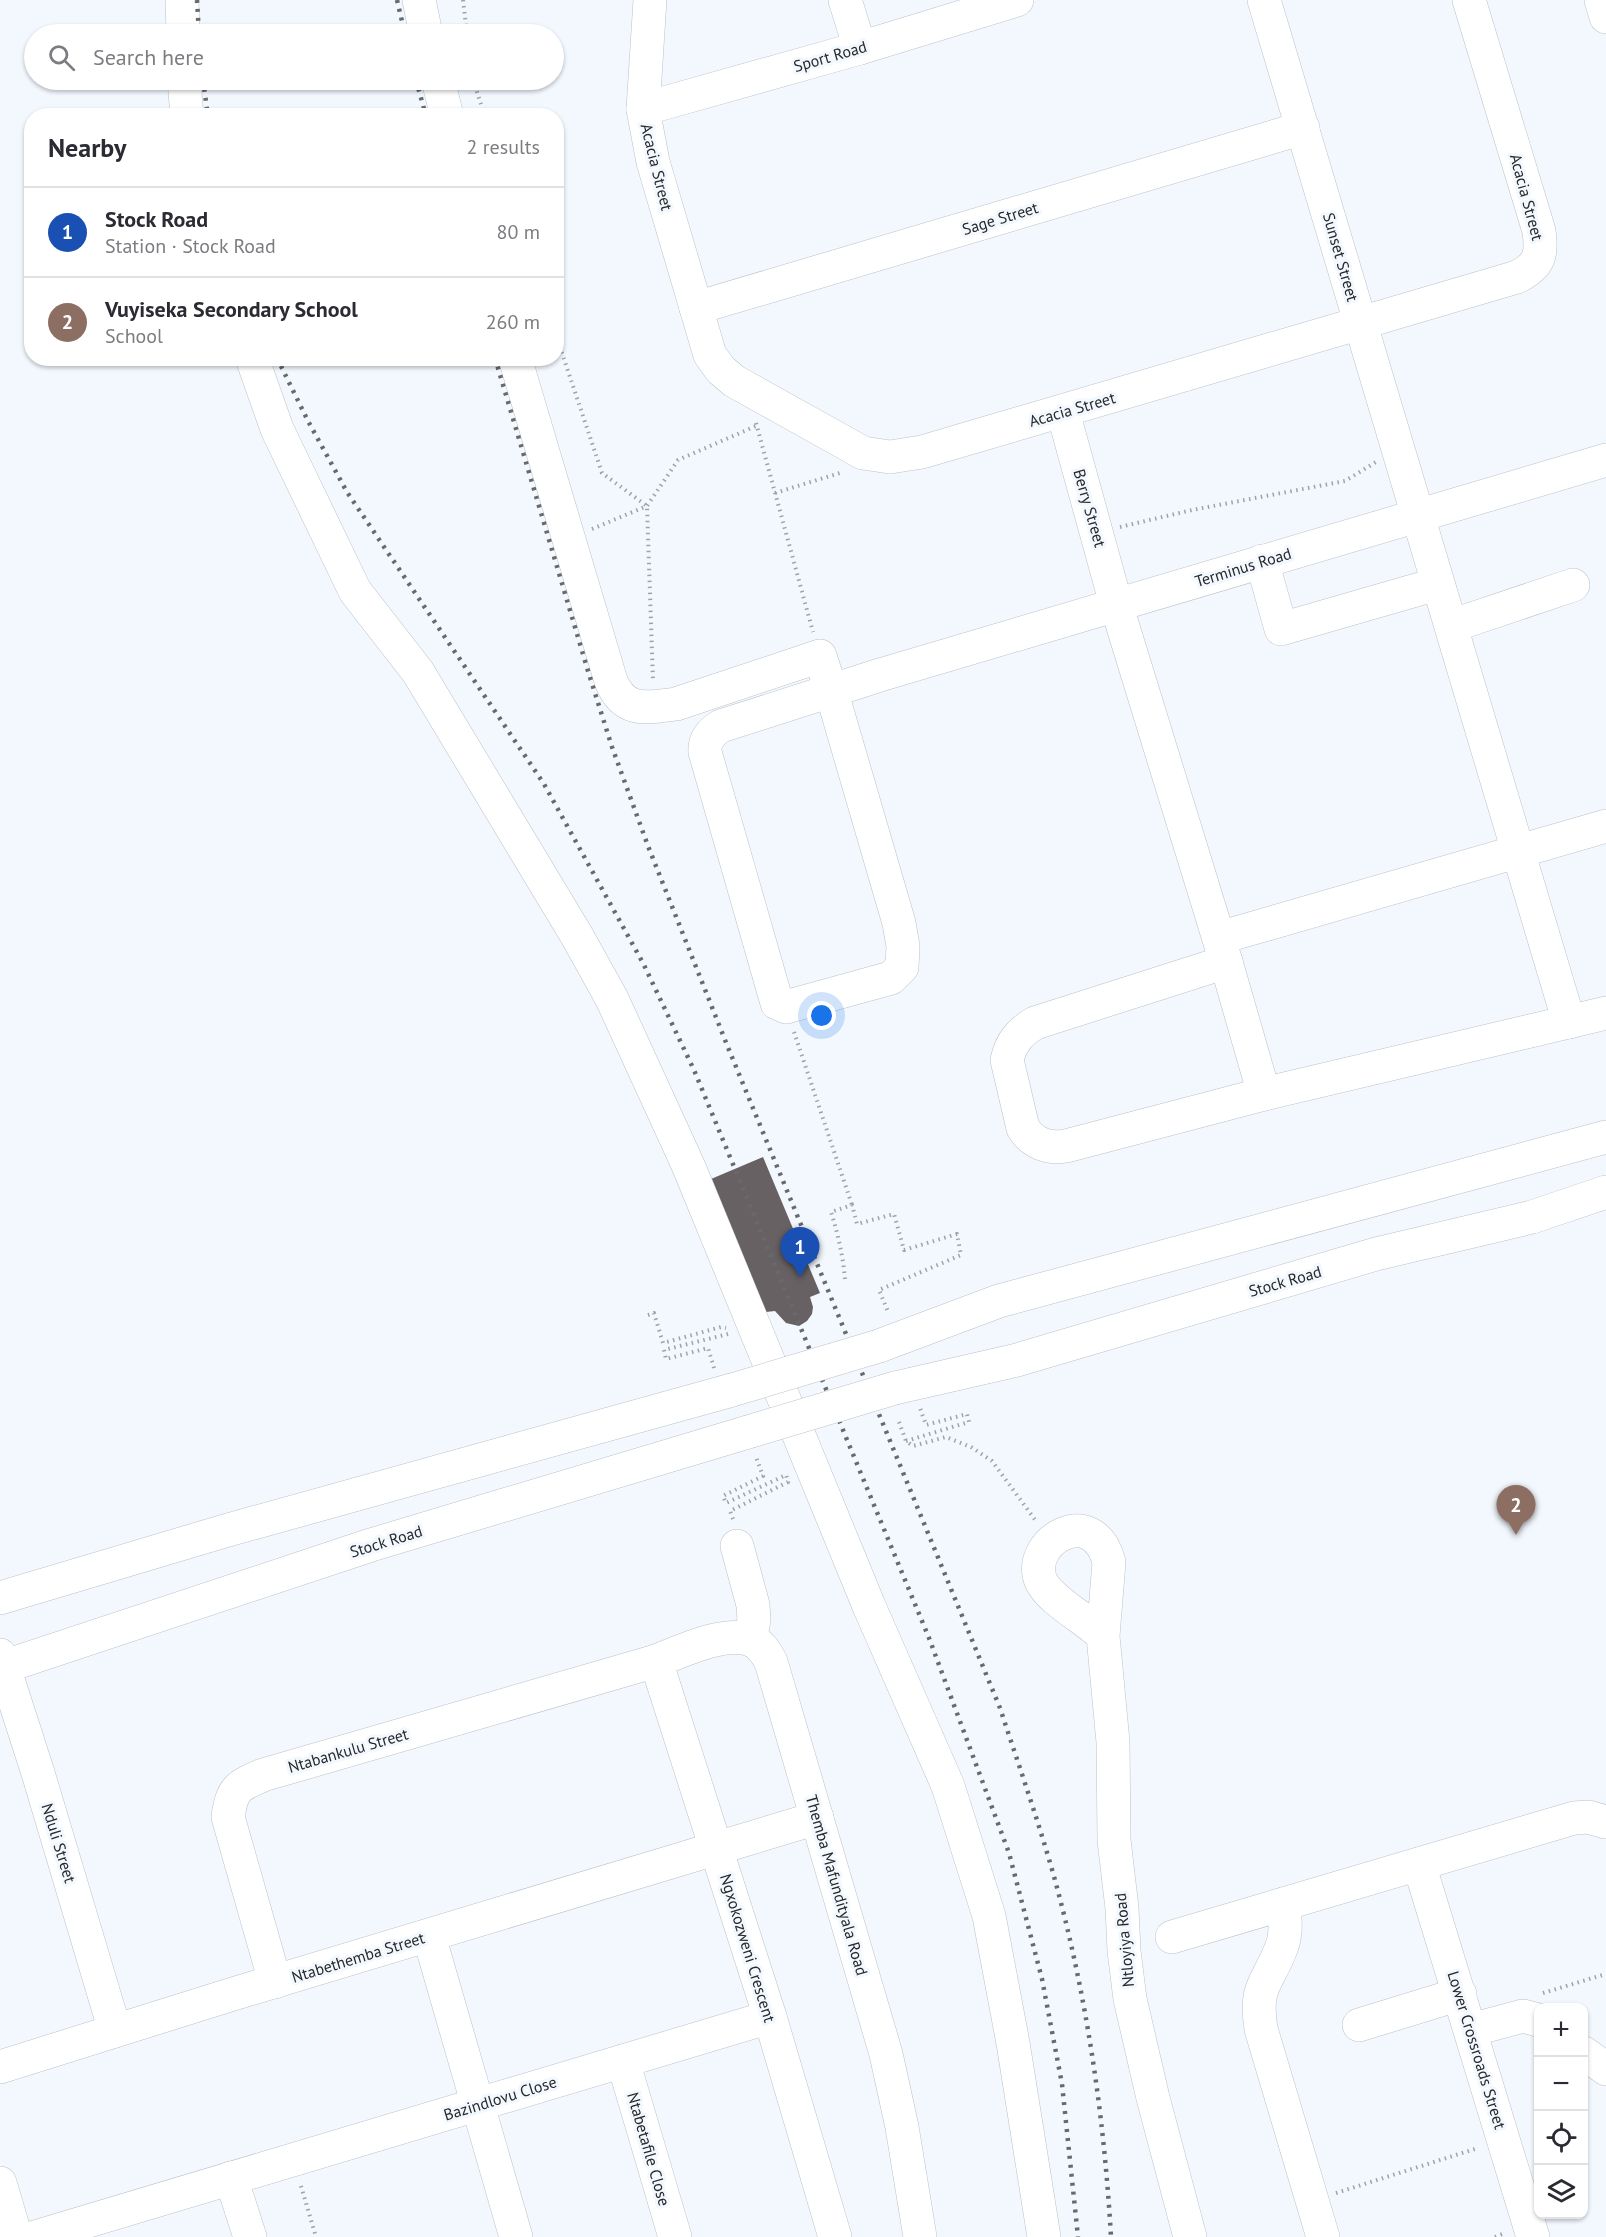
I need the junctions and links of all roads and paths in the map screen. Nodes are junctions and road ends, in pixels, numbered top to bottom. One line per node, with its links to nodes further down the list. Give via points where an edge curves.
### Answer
1 (182, 0): 11 (street)
2 (419, 0): 12 (street)
3 (464, 0): 13 (path)
4 (651, 0): 21 (street, Acacia Street)
5 (845, 0): 14 (street)
6 (1017, 0): 14 (street, Sport Road)
7 (1264, 0): 22 (street, Sunset Street)
8 (1469, 0): 24 (street, Acacia Street, via 1541,248 1534,268 1517,277)
9 (1601, 0): 10 (street)
10 (1606, 17)
11 (183, 24)
12 (424, 24)
13 (466, 24)
14 (860, 48): 21 (street, Sport Road)
15 (185, 90): 18 (street)
16 (440, 90): 19 (street)
17 (476, 90): 20 (path)
18 (186, 108)
19 (445, 108)
20 (482, 108)
21 (644, 110): 23 (street, Acacia Street, via 652,162)
22 (1303, 128): 23 (street, Sage Street); 24 (street, Sunset Street)
23 (696, 308): 28 (street, Acacia Street, via 710,355 734,381 862,453 890,457 922,452)
24 (1360, 323): 28 (street, Acacia Street); 29 (street, Sunset Street)
25 (564, 359): 33 (path, via 602,473)
26 (255, 366): 103 (street, via 277,429 355,591 418,672 578,936 612,999 688,1165 868,1606 948,1786 989,1916)
27 (517, 366): 36 (street)
28 (1063, 412): 35 (street, Berry Street)
29 (1397, 449): 34 (street, Sunset Street); 35 (path, via 1345,481)
30 (1606, 460): 34 (street, Terminus Road)
31 (848, 470): 32 (path)
32 (775, 493): 33 (path, via 756,426 678,460); 42 (path)
33 (647, 506): 36 (path); 44 (path, via 653,686)
34 (1416, 516): 37 (street, Terminus Road); 38 (street, Sunset Street)
35 (1096, 532): 40 (street, Berry Street)
36 (570, 538): 44 (street, via 616,693 627,704)
37 (1262, 561): 38 (street, via 1281,629); 40 (street, Terminus Road)
38 (1437, 584): 41 (street, Sunset Street)
39 (1573, 585): 41 (street)
40 (1116, 604): 43 (street, Terminus Road); 47 (street, Berry Street)
41 (1450, 626): 46 (street, Sunset Street)
42 (820, 656): 43 (street); 44 (street, via 675,704)
43 (831, 690): 43 (street, via 721,726 705,746 777,1003 786,1007 891,978 902,967 899,923)
44 (643, 706)
45 (1606, 826): 46 (street)
46 (1519, 851): 47 (street); 49 (street, Sunset Street)
47 (1222, 950): 51 (street, Berry Street); 51 (street, via 1023,1030 1007,1060 1023,1128 1029,1137 1057,1147)
48 (1606, 1013): 49 (street)
49 (1569, 1022): 51 (street)
50 (793, 1029): 54 (path)
51 (1264, 1094)
52 (1606, 1137): 57 (street)
53 (1606, 1192): 59 (street, Stock Road, via 1532,1217 1376,1254)
54 (852, 1205): 55 (path, via 831,1212); 57 (path, via 857,1224 894,1214 904,1250 957,1234 961,1255 879,1290)
55 (845, 1279)
56 (648, 1315): 58 (path, via 654,1313 663,1343 726,1328 729,1334 664,1350 666,1359 708,1348)
57 (886, 1333): 58 (street, bridge)
58 (724, 1381): 65 (street)
59 (907, 1396): 61 (path, via 926,1425 967,1414 969,1422); 62 (street, Stock Road, bridge)
60 (898, 1422): 61 (path)
61 (906, 1441): 63 (path, via 913,1446 946,1437 971,1447 992,1461)
62 (751, 1443): 64 (path, via 764,1476 723,1496 726,1503 786,1475 788,1482 730,1511); 69 (street, Stock Road, via 371,1545)
63 (1036, 1521)
64 (736, 1534): 67 (street, via 753,1605)
65 (0, 1598)
66 (1103, 1636): 104 (street, Ntloyiya Road, via 1113,1742 1114,1840 1130,1999)
67 (750, 1639): 68 (street, via 709,1641); 70 (street, Themba Mafundityala Road, via 763,1647 771,1662)
68 (656, 1660): 72 (street, Ngxokozweni Crescent); 78 (street, Ntabankulu Street, via 243,1784 231,1798 228,1817)
69 (1, 1663): 84 (street, Nduli Street)
70 (817, 1818): 72 (street, Ntabethemba Street); 102 (street, Themba Mafundityala Road, via 886,2054)
71 (1606, 1821): 73 (street, via 1574,1818)
72 (717, 1850): 75 (street, Ntabethemba Street); 80 (street, Ngxokozweni Crescent)
73 (1419, 1864): 74 (street); 79 (street, Lower Crossroads Street)
74 (1284, 1905): 76 (street); 94 (street, via 1283,1944 1264,1980 1258,2009)
75 (429, 1936): 78 (street, Ntabethemba Street); 89 (street)
76 (1172, 1937)
77 (1606, 1974): 81 (path, via 1541,1994)
78 (275, 1982): 84 (street, Ntabethemba Street)
79 (1460, 1994): 82 (street); 83 (street, Lower Crossroads Street)
80 (770, 2017): 86 (street, Bazindlovu Close); 101 (street, Ngxokozweni Crescent)
81 (1531, 2018): 83 (street)
82 (1359, 2025)
83 (1471, 2030): 90 (street, Lower Crossroads Street)
84 (115, 2031): 87 (street, Ntabethemba Street)
85 (1588, 2056): 88 (street)
86 (623, 2061): 89 (street, Bazindlovu Close); 100 (street, Ntabetafile Close)
87 (0, 2067)
88 (1606, 2069)
89 (478, 2104): 91 (street, Bazindlovu Close); 99 (street)
90 (1504, 2140): 94 (path); 106 (street, Lower Crossroads Street)
91 (294, 2159): 92 (street, Bazindlovu Close); 98 (path)
92 (231, 2178): 96 (street, Bazindlovu Close); 97 (street)
93 (0, 2183): 95 (street)
94 (1312, 2200): 105 (street)
95 (16, 2237)
96 (35, 2237)
97 (250, 2237)
98 (316, 2237)
99 (516, 2237)
100 (675, 2237)
101 (835, 2237)
102 (920, 2237)
103 (1044, 2237)
104 (1190, 2237)
105 (1323, 2237)
106 (1533, 2237)

